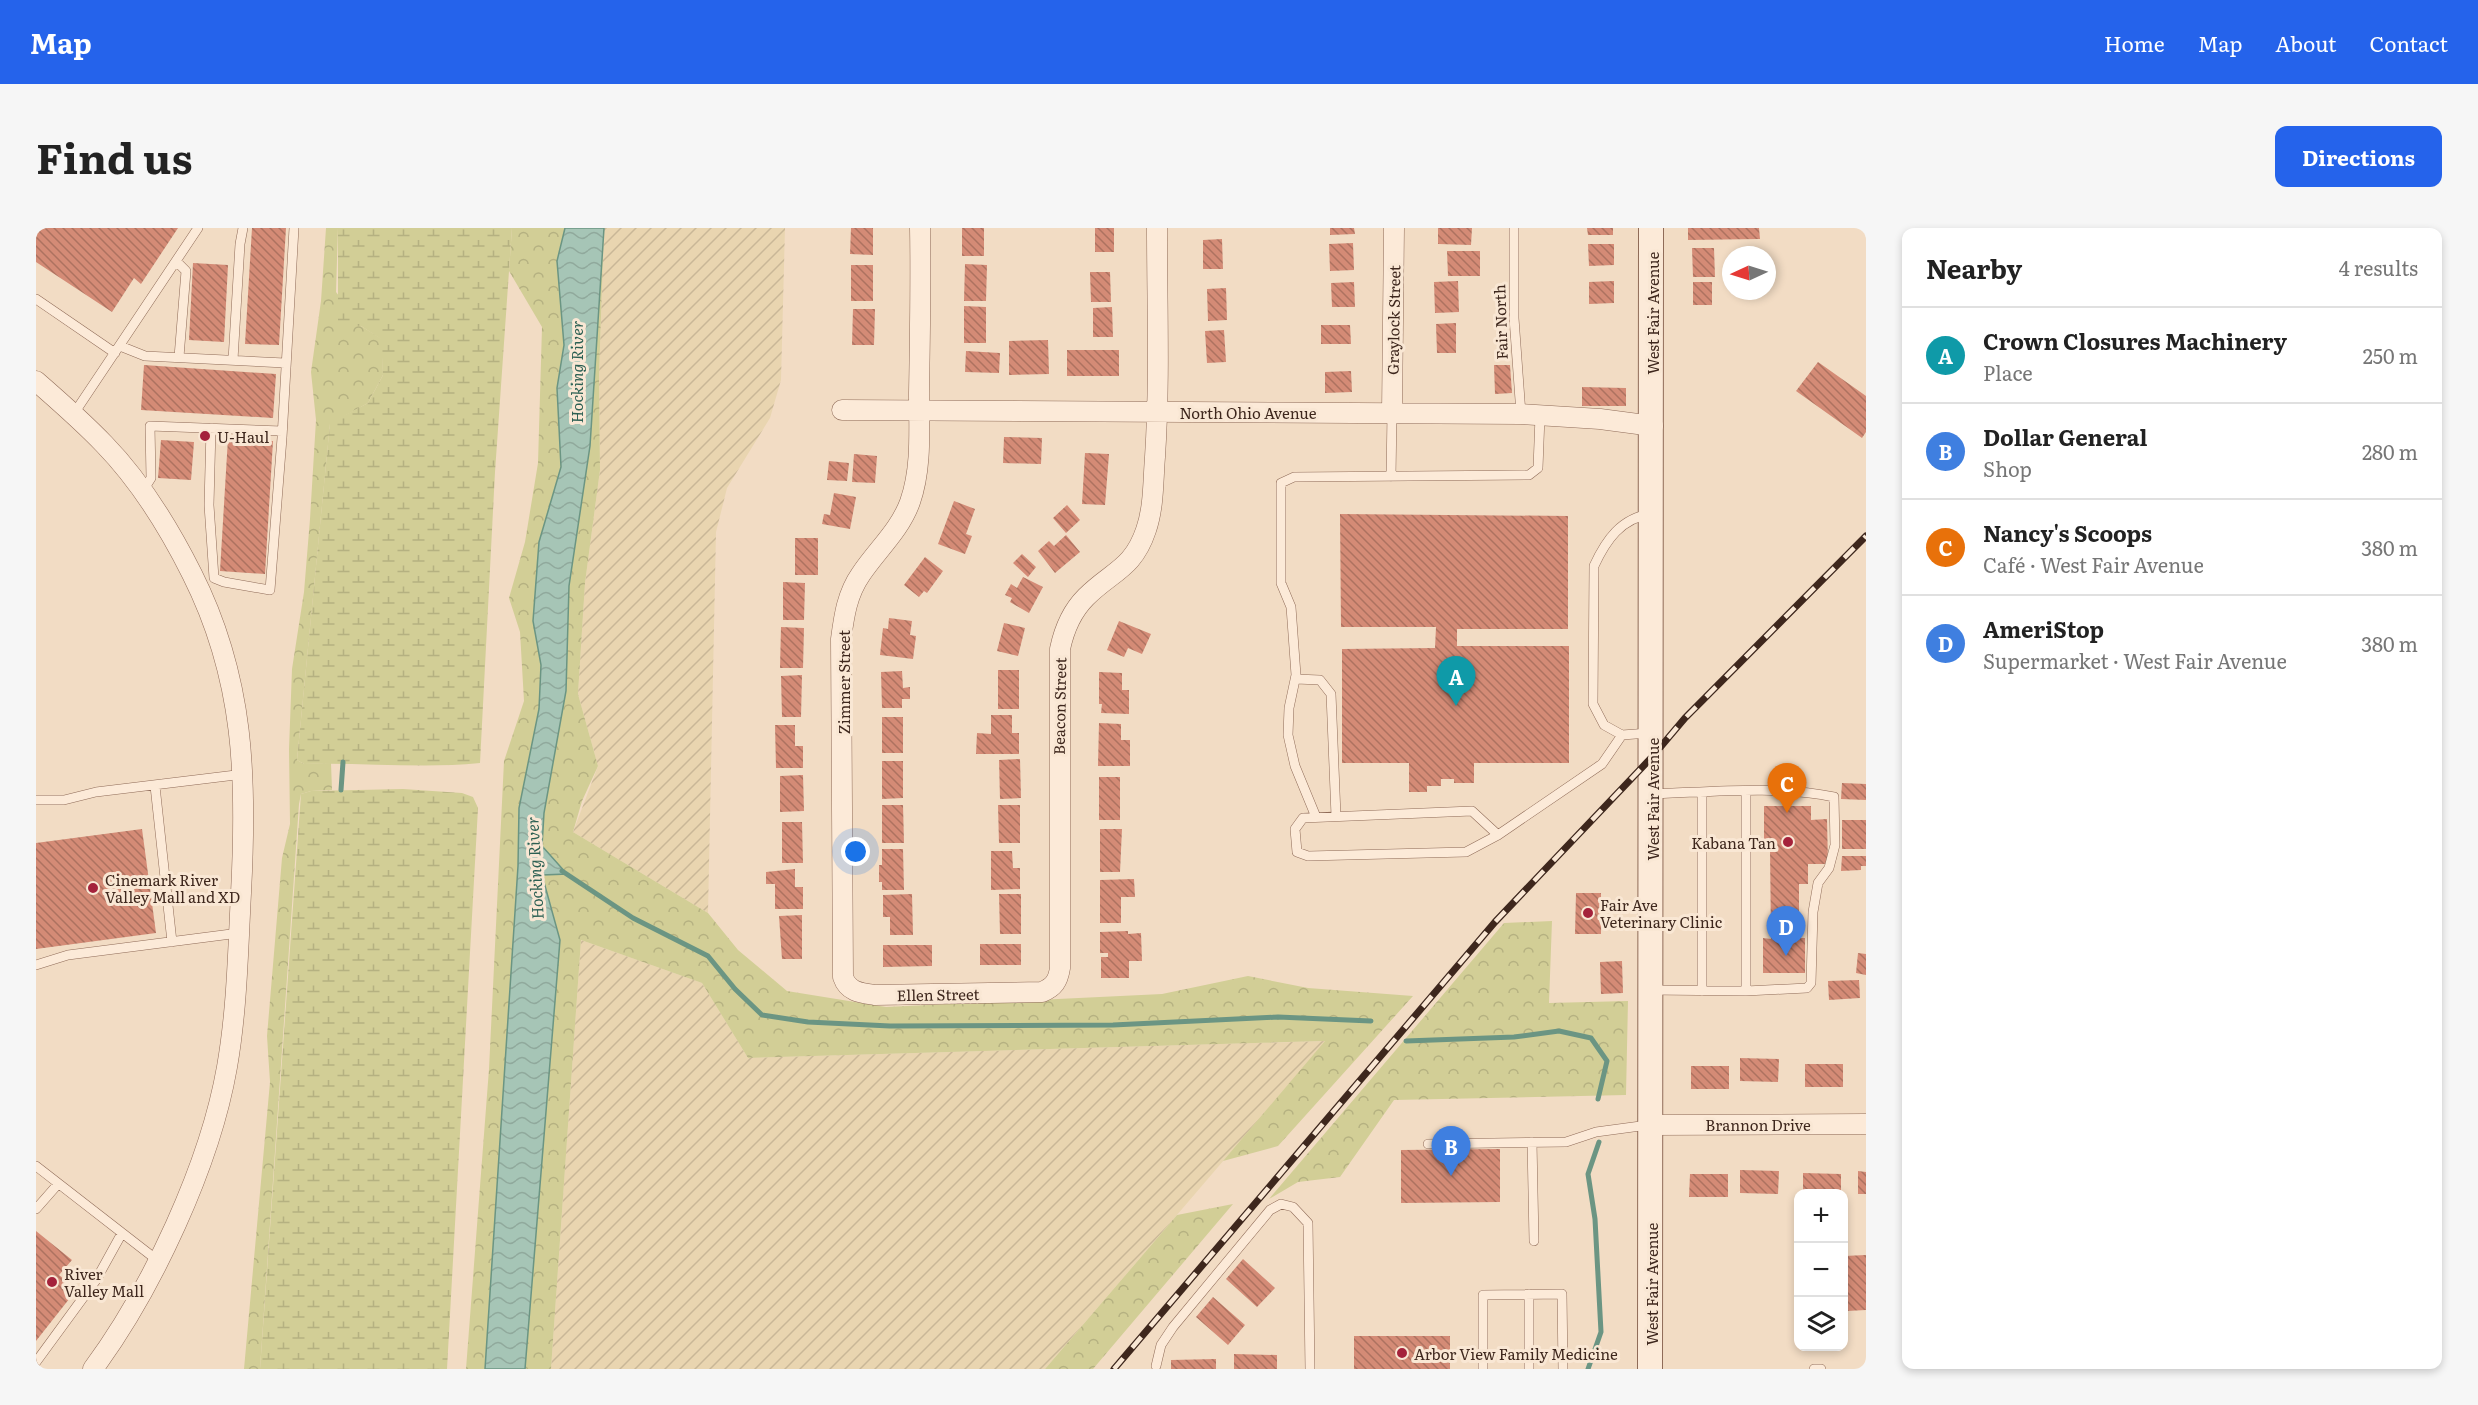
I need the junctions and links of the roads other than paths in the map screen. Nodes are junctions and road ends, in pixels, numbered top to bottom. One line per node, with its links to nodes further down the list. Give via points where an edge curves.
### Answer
1 (198, 228): 9 (lane)
2 (243, 228): 13 (lane)
3 (294, 228): 14 (lane)
4 (920, 228): 16 (street, Zimmer Street)
5 (1157, 228): 18 (street, Beacon Street)
6 (1394, 228): 19 (street, Graylock Street)
7 (1514, 228): 21 (lane, Fair North, via 1514,318)
8 (1652, 228): 22 (street, West Fair Avenue)
9 (176, 261): 11 (lane); 12 (lane, via 186,270)
10 (36, 298): 11 (lane)
11 (117, 350): 12 (lane); 20 (lane)
12 (179, 357): 13 (lane)
13 (233, 360): 14 (lane)
14 (285, 363): 24 (lane)
15 (36, 381): 20 (street)
16 (919, 409): 17 (street, North Ohio Avenue); 18 (street, North Ohio Avenue); 44 (street, Zimmer Street, via 918,467 909,504 892,535 860,575 844,615)
17 (842, 410)
18 (1158, 412): 19 (street, North Ohio Avenue); 48 (street, Beacon Street, via 1146,530 1129,562 1077,607 1060,649 1060,968 1058,980)
19 (1392, 413): 21 (street, North Ohio Avenue); 25 (lane)
20 (74, 415): 26 (street, via 110,450)
21 (1531, 415): 22 (street, North Ohio Avenue); 25 (lane, Fair North, via 1538,468 1528,475)
22 (1653, 426): 27 (street, West Fair Avenue)
23 (211, 428): 24 (lane); 26 (lane, via 150,426 152,478); 28 (lane)
24 (282, 431): 28 (lane, via 270,591)
25 (1391, 477): 29 (lane, via 1294,477 1281,483 1281,583 1291,607)
26 (142, 492): 28 (street)
27 (1652, 514): 30 (street, West Fair Avenue); 31 (lane, via 1637,516 1618,529 1594,566 1593,704 1604,726)
28 (206, 583): 32 (street, via 235,699)
29 (1296, 679): 38 (lane, via 1320,680 1330,694); 39 (lane, via 1288,735 1295,766)
30 (1652, 733): 31 (lane); 36 (street, West Fair Avenue)
31 (1622, 735): 40 (lane, via 1602,764)
32 (243, 774): 33 (lane); 41 (street)
33 (155, 786): 37 (lane); 42 (lane)
34 (1746, 791): 35 (lane); 47 (lane); 47 (lane, via 1834,797 1835,845 1829,868 1818,883 1811,983 1801,990)
35 (1702, 793): 36 (lane); 46 (lane)
36 (1652, 794): 45 (street, West Fair Avenue)
37 (36, 801)
38 (1336, 816): 39 (lane); 40 (lane, via 1472,811)
39 (1316, 817): 40 (lane, via 1303,818 1294,829 1297,852 1308,856 1466,852)
40 (1498, 835)
41 (239, 933): 42 (lane); 58 (street, via 230,1050 216,1117 200,1165)
42 (172, 942): 43 (lane, via 68,955)
43 (36, 965)
44 (843, 977): 48 (street, Ellen Street, via 850,989 875,995)
45 (1651, 990): 46 (lane); 50 (street, West Fair Avenue)
46 (1702, 991): 47 (lane)
47 (1746, 991)
48 (1042, 992)
49 (1866, 1124): 50 (street, Brannon Drive)
50 (1651, 1125): 51 (lane, via 1596,1132 1566,1142); 67 (street, West Fair Avenue)
51 (1532, 1142): 52 (lane); 57 (lane)
52 (1428, 1144)
53 (36, 1166): 54 (lane)
54 (58, 1184): 55 (lane); 56 (lane)
55 (36, 1209)
56 (122, 1233): 58 (lane); 60 (lane, via 96,1280)
57 (1534, 1240)
58 (157, 1260): 62 (street, via 142,1292)
59 (1529, 1294): 64 (lane, via 1483,1295); 65 (lane); 66 (lane, via 1562,1294)
60 (36, 1362)
61 (1156, 1366): 63 (lane, via 1161,1345 1173,1328 1269,1210 1281,1204 1293,1207 1308,1223)
62 (93, 1369)
63 (1310, 1369)
64 (1483, 1369)
65 (1528, 1369)
66 (1563, 1369)
67 (1650, 1369)
68 (1814, 1369): 69 (lane)
69 (1821, 1369)

